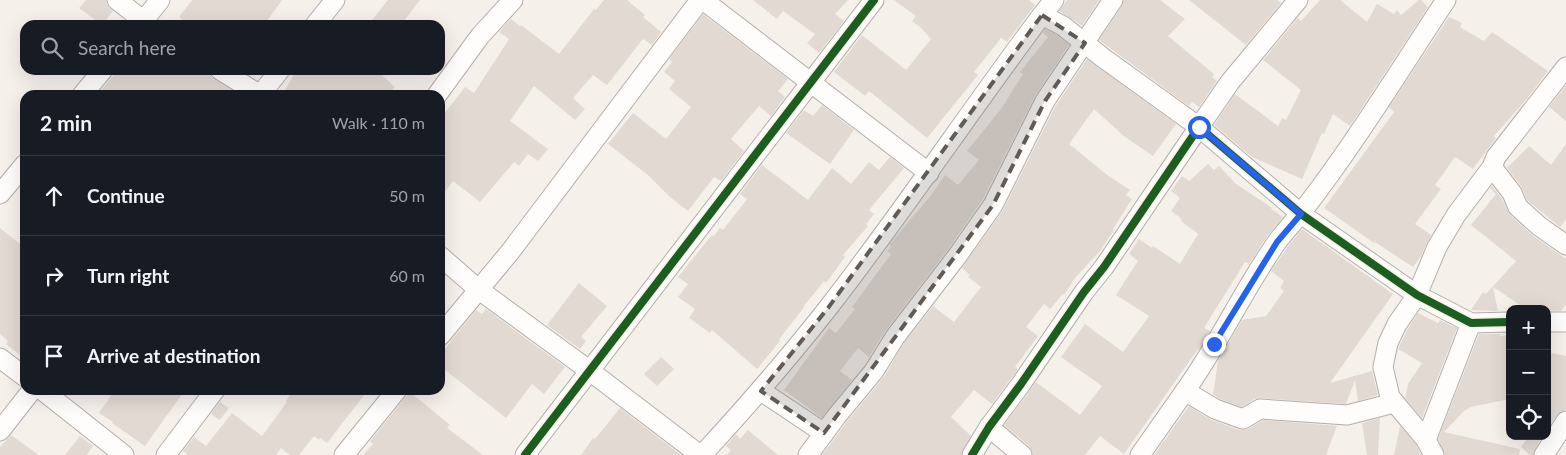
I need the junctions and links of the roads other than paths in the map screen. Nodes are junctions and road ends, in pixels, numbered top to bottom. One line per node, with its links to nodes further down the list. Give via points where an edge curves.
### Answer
1 (117, 0): 12 (street)
2 (160, 0): 13 (street)
3 (335, 0): 14 (street)
4 (513, 0): 24 (street, via 480,36)
5 (702, 0): 20 (street); 33 (street, via 510,252)
6 (874, 0): 20 (street)
7 (1054, 0): 11 (street)
8 (1113, 0): 15 (street)
9 (1298, 0): 25 (street, via 1230,82)
10 (1446, 0): 30 (street)
11 (1042, 15): 15 (street); 28 (street)
12 (140, 20)
13 (147, 20)
14 (320, 20)
15 (1084, 43): 25 (street); 53 (street, via 1045,101 993,205 895,337 874,371)
16 (1566, 67): 26 (street, via 1496,157)
17 (99, 75): 21 (street)
18 (228, 75): 22 (street)
19 (276, 75): 23 (street)
20 (809, 82): 28 (street); 41 (street)
21 (86, 90)
22 (252, 90)
23 (264, 90)
24 (441, 90)
25 (1199, 127): 30 (street); 51 (street)
26 (1492, 167): 31 (street, via 1512,192 1518,207); 34 (street, via 1451,223)
27 (20, 170): 29 (street)
28 (929, 173): 43 (street)
29 (0, 194)
30 (1301, 214): 34 (street); 44 (street, via 1277,242)
31 (1566, 245)
32 (445, 260): 33 (street)
33 (478, 289): 39 (street); 41 (street)
34 (1417, 295): 38 (street); 49 (street, via 1397,324 1382,367)
35 (1506, 322): 38 (street)
36 (1551, 322): 37 (street)
37 (1566, 322)
38 (1471, 323): 54 (street)
39 (445, 330)
40 (0, 358): 42 (street)
41 (590, 371): 58 (street); 59 (street)
42 (20, 373)
43 (761, 391): 53 (street); 59 (street)
44 (1185, 391): 49 (street, via 1215,409 1243,419 1260,409 1347,415); 63 (street)
45 (28, 395): 52 (street)
46 (48, 395): 55 (street)
47 (211, 395): 56 (street)
48 (392, 395): 57 (street)
49 (1394, 403): 54 (street)
50 (1566, 421): 64 (street)
51 (989, 427): 61 (street); 62 (street)
52 (0, 431)
53 (824, 433): 60 (street)
54 (1430, 447)
55 (124, 455)
56 (166, 455)
57 (344, 455)
58 (526, 455)
59 (701, 455)
60 (808, 455)
61 (972, 455)
62 (1022, 455)
63 (1140, 455)
64 (1544, 455)

